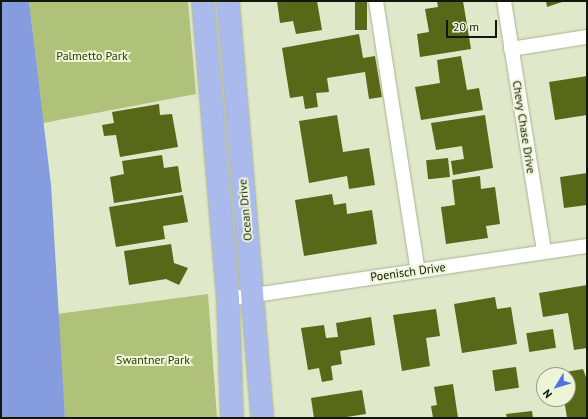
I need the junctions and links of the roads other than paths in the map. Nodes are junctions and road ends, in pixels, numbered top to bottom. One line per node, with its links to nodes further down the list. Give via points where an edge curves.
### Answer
1 (203, 1): 8 (main road, Ocean Drive)
2 (228, 1): 7 (main road, Ocean Drive)
3 (376, 1): 11 (street)
4 (504, 1): 6 (street, Chevy Chase Drive)
5 (587, 37): 6 (street)
6 (511, 49): 10 (street, Chevy Chase Drive)
7 (238, 128): 8 (main road); 12 (main road, Ocean Drive)
8 (214, 130): 13 (main road, Ocean Drive)
9 (587, 246): 10 (street, Poenisch Drive)
10 (544, 252): 11 (street, Poenisch Drive)
11 (418, 271): 12 (street, Poenisch Drive)
12 (252, 295): 13 (street, Poenisch Drive); 15 (main road, Ocean Drive)
13 (228, 299): 14 (main road, Ocean Drive)
14 (232, 418)
15 (262, 418)

